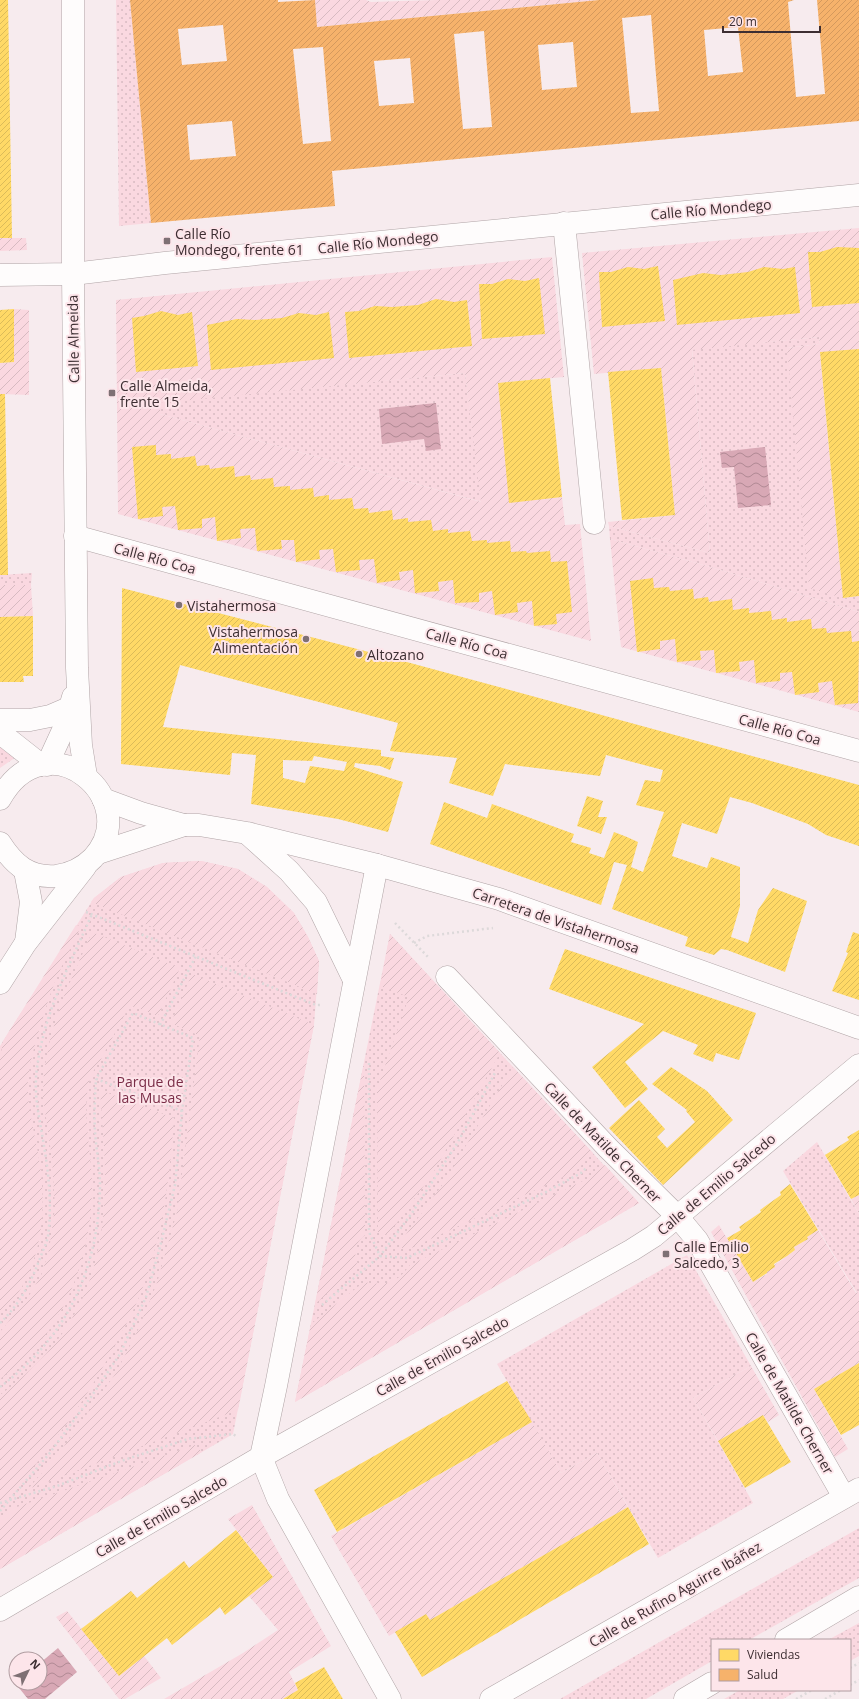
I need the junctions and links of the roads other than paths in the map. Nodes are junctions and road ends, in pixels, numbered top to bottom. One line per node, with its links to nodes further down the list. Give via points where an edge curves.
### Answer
1 (73, 0): 4 (street, Calle Almeida)
2 (859, 195): 3 (street, Calle Río Mondego)
3 (564, 223): 4 (street, Calle Río Mondego); 6 (street)
4 (73, 274): 5 (street, Calle Río Mondego); 7 (street, Calle Almeida)
5 (0, 275)
6 (594, 523)
7 (75, 536): 8 (street, Calle Almeida); 12 (street, Calle Río Coa)
8 (77, 678): 9 (street, Calle Almeida); 14 (street, Calle Almeida, via 81,746)
9 (71, 707): 10 (street, via 50,716 30,720); 13 (street, Calle Almeida)
10 (0, 720)
11 (0, 734): 13 (street)
12 (859, 751)
13 (44, 765): 14 (street, via 61,765); 15 (street, via 22,772 8,785)
14 (86, 776): 16 (street)
15 (0, 799)
16 (103, 800): 17 (street, Carretera de Vistahermosa); 20 (street, via 108,827 104,841)
17 (184, 825): 18 (street, Carretera de Vistahermosa); 20 (street, Carretera de Vistahermosa)
18 (247, 833): 21 (street, Carretera de Vistahermosa); 25 (street, via 289,871 316,902)
19 (0, 843): 22 (street, via 10,858)
20 (92, 859): 22 (street, Carretera de Vistahermosa, via 66,875 45,877); 23 (street)
21 (377, 865): 25 (street); 27 (street, Carretera de Vistahermosa, via 498,898)
22 (25, 871): 23 (street, via 31,902)
23 (26, 942): 26 (street)
24 (447, 977): 29 (street, Calle de Matilde Cherner, via 608,1148)
25 (354, 980): 30 (street)
26 (0, 983)
27 (859, 1028)
28 (859, 1065): 29 (street, Calle de Emilio Salcedo)
29 (677, 1216): 30 (street, Calle de Emilio Salcedo, via 654,1236 632,1250); 31 (street, Calle de Matilde Cherner, via 697,1240)
30 (261, 1457): 33 (street, Calle de Emilio Salcedo); 36 (street, via 278,1499)
31 (852, 1493): 37 (street, Calle de Rufino Aguirre Ibáñez)
32 (859, 1597): 34 (street)
33 (0, 1610)
34 (788, 1639)
35 (711, 1684): 38 (street)
36 (390, 1699)
37 (491, 1699)
38 (685, 1699)

